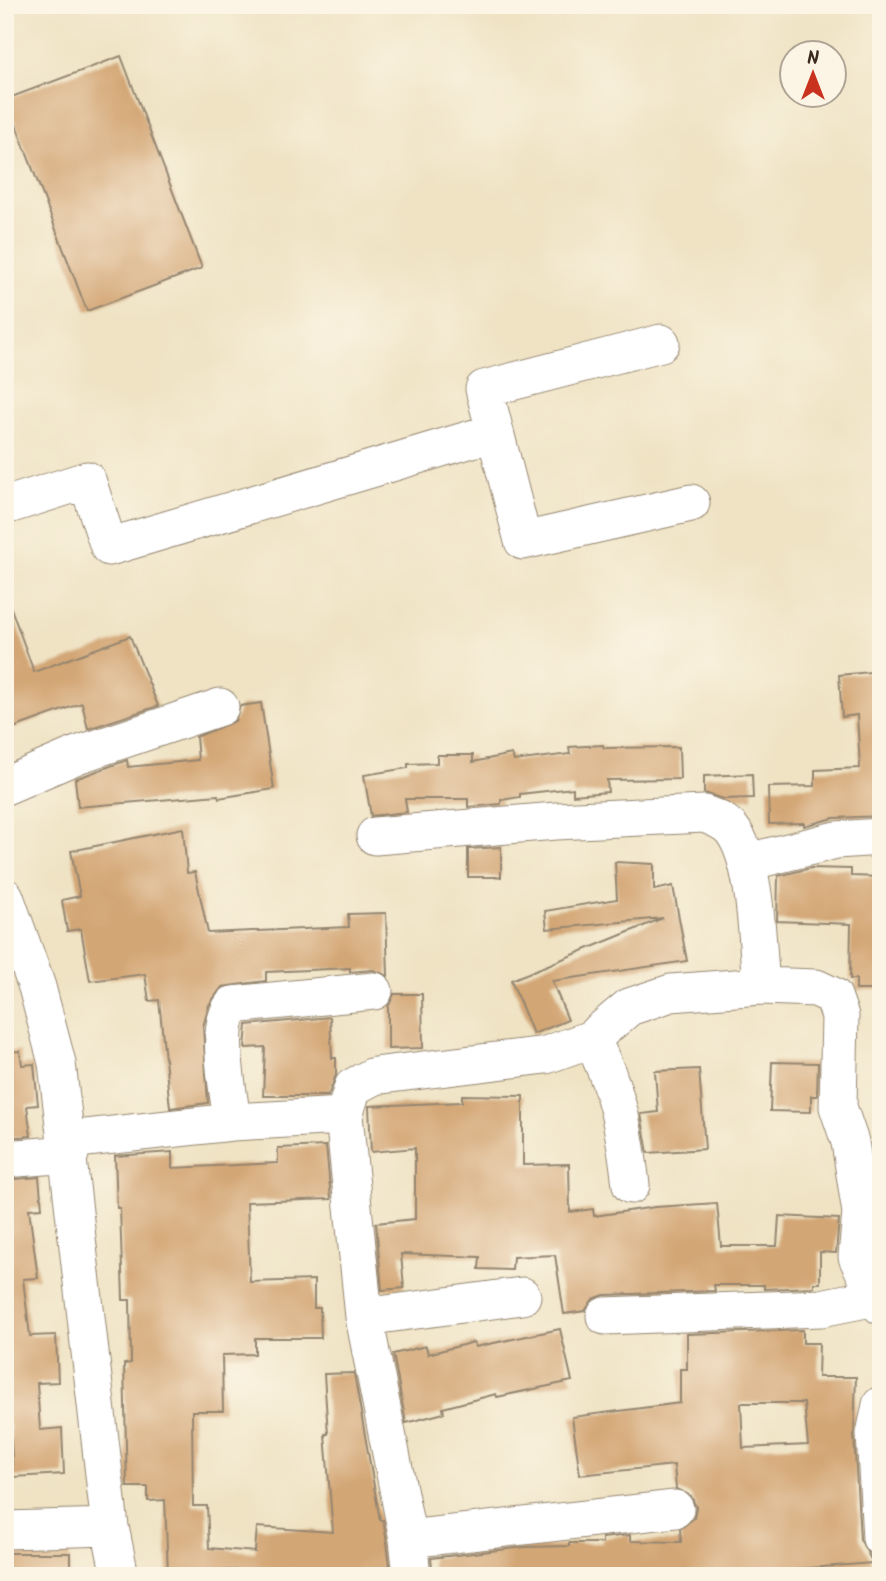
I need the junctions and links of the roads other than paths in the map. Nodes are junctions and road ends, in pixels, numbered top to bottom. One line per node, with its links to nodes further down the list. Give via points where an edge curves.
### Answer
1 (661, 343): 2 (street, via 484,389)
2 (495, 432): 3 (street, via 523,541); 4 (street, via 109,547 87,480)
3 (691, 503)
4 (5, 506)
5 (220, 707): 6 (street, via 77,755)
6 (5, 786)
7 (375, 836): 9 (street, via 704,814 732,829)
8 (881, 837): 9 (street, via 836,839)
9 (748, 862): 11 (street)
10 (5, 897): 17 (street, via 57,1063)
11 (761, 986): 13 (street, via 671,993 645,1000 629,1007); 16 (street, via 816,988 833,996 840,1016 838,1107)
12 (374, 991): 15 (street, via 233,1005 225,1015 223,1030)
13 (592, 1039): 14 (street, via 547,1055 374,1076 353,1087); 19 (street, via 619,1103)
14 (344, 1115): 15 (street); 24 (street)
15 (232, 1122): 17 (street)
16 (865, 1141): 20 (street)
17 (69, 1147): 18 (street); 28 (street)
18 (5, 1159)
19 (631, 1185)
20 (871, 1212): 22 (street, via 857,1257)
21 (522, 1296): 24 (street)
22 (879, 1302): 23 (street)
23 (605, 1316)
24 (364, 1317): 30 (street)
25 (881, 1405): 29 (street, via 875,1434)
26 (675, 1509): 30 (street)
27 (11, 1520): 28 (street)
28 (110, 1527): 31 (street)
29 (881, 1538)
30 (408, 1539): 32 (street)
31 (120, 1576)
32 (412, 1576)

